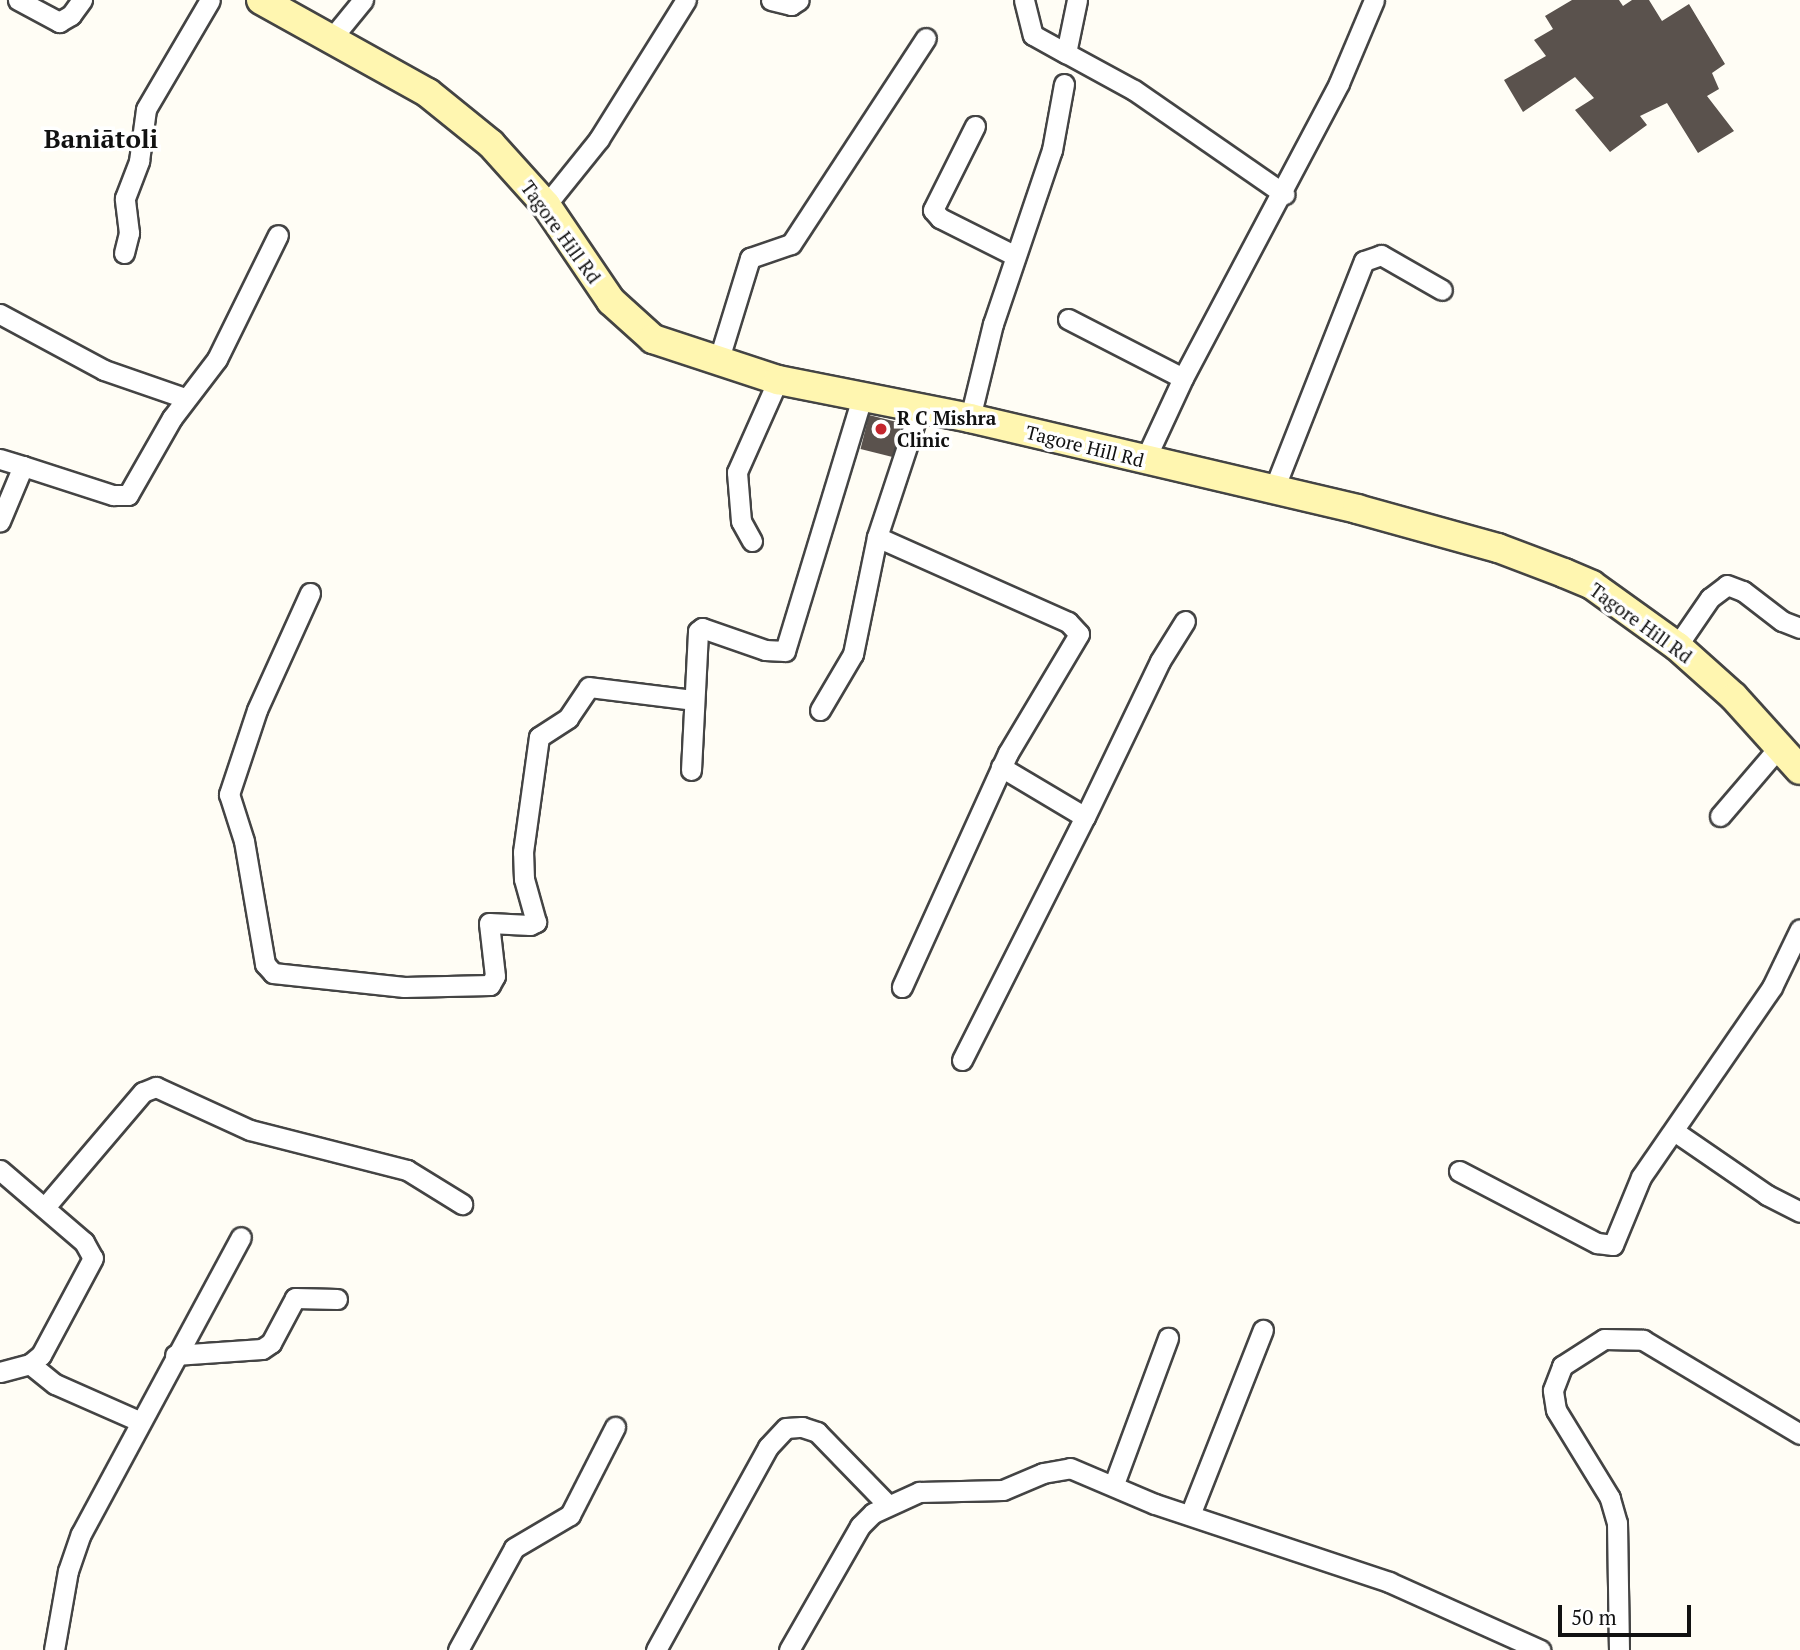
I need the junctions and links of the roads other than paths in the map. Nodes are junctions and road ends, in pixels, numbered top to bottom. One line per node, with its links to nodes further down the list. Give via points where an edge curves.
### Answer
1 (18, 0): 2 (street, via 59,22)
2 (82, 0)
3 (210, 0): 20 (street, via 146,109 139,161 125,198 129,233)
4 (261, 0): 12 (main road, Tagore Hill Rd)
5 (363, 0): 12 (street)
6 (686, 0): 18 (street, via 599,139)
7 (771, 0): 8 (street, via 791,5)
8 (799, 0)
9 (1024, 0): 14 (street, via 1033,35)
10 (1077, 0): 14 (street)
11 (1374, 0): 17 (street)
12 (332, 38): 18 (main road, Tagore Hill Rd, via 428,93 463,120)
13 (926, 38): 25 (street, via 791,244 760,252 747,262)
14 (1066, 52): 17 (street, via 1134,90)
15 (1064, 84): 21 (street, via 1052,150)
16 (975, 126): 21 (street, via 933,210)
17 (1284, 194): 26 (street)
18 (546, 205): 25 (main road, Tagore Hill Rd, via 611,301 631,321 653,339)
19 (278, 235): 29 (street, via 217,359)
20 (124, 253)
21 (1014, 255): 31 (street)
22 (1442, 290): 35 (street, via 1381,255 1364,261)
23 (0, 314): 29 (street, via 104,370)
24 (1068, 319): 26 (street)
25 (718, 362): 27 (main road, Tagore Hill Rd)
26 (1183, 378): 33 (street)
27 (778, 380): 28 (main road, Tagore Hill Rd); 38 (street, via 737,472 739,512)
28 (862, 397): 30 (main road, Tagore Hill Rd); 43 (street, via 785,651 701,628)
29 (185, 398): 34 (street, via 124,497)
30 (920, 407): 31 (main road, Tagore Hill Rd); 37 (street)
31 (970, 418): 33 (main road, Tagore Hill Rd)
32 (0, 459): 34 (street)
33 (1144, 461): 35 (main road, Tagore Hill Rd)
34 (23, 466): 36 (street)
35 (1274, 489): 42 (main road, Tagore Hill Rd, via 1430,528 1564,573 1592,585)
36 (0, 521)
37 (877, 537): 44 (street, via 853,654); 46 (street, via 974,577 1078,630 1075,646)
38 (752, 541)
39 (310, 593): 43 (street, via 257,710 229,794 244,841 265,964 273,973 404,986 490,985 495,976 489,923 536,922 524,879 523,852 539,737 568,718 589,687)
40 (1185, 621): 50 (street, via 1160,661)
41 (1800, 628): 42 (street, via 1727,585 1710,598)
42 (1677, 646): 45 (main road, Tagore Hill Rd)
43 (693, 700): 48 (street)
44 (820, 710)
45 (1780, 746): 47 (main road, Tagore Hill Rd); 49 (street)
46 (1000, 767): 50 (street); 52 (street)
47 (1800, 769)
48 (691, 770)
49 (1720, 816)
50 (1085, 817): 53 (street)
51 (1800, 929): 54 (street, via 1772,986)
52 (902, 987)
53 (962, 1060)
54 (1674, 1130): 56 (street, via 1641,1177 1620,1236 1609,1246); 59 (street, via 1767,1195)
55 (0, 1170): 58 (street)
56 (1459, 1171)
57 (462, 1204): 58 (street, via 407,1170 250,1130 156,1087 143,1092)
58 (45, 1207): 65 (street, via 83,1242 93,1258 46,1348)
59 (1800, 1212)
60 (241, 1237): 64 (street)
61 (337, 1299): 64 (street, via 295,1298 271,1343 262,1349)
62 (1263, 1330): 72 (street)
63 (1168, 1338): 70 (street)
64 (175, 1355): 67 (street)
65 (30, 1364): 66 (street); 67 (street, via 55,1384)
66 (0, 1372)
67 (139, 1421): 73 (street, via 73,1555)
68 (615, 1427): 74 (street, via 570,1515 511,1552)
69 (1800, 1434): 78 (street, via 1643,1340 1604,1339 1562,1366 1553,1390 1556,1410 1610,1498 1617,1523)
70 (1114, 1484): 71 (street, via 1081,1471 1058,1469 1003,1490 919,1492); 72 (street)
71 (892, 1504): 75 (street, via 817,1433 793,1426 779,1432); 76 (street, via 860,1526)
72 (1190, 1516): 77 (street, via 1389,1582)
73 (54, 1650)
74 (458, 1650)
75 (656, 1650)
76 (789, 1650)
77 (1540, 1650)
78 (1619, 1650)

